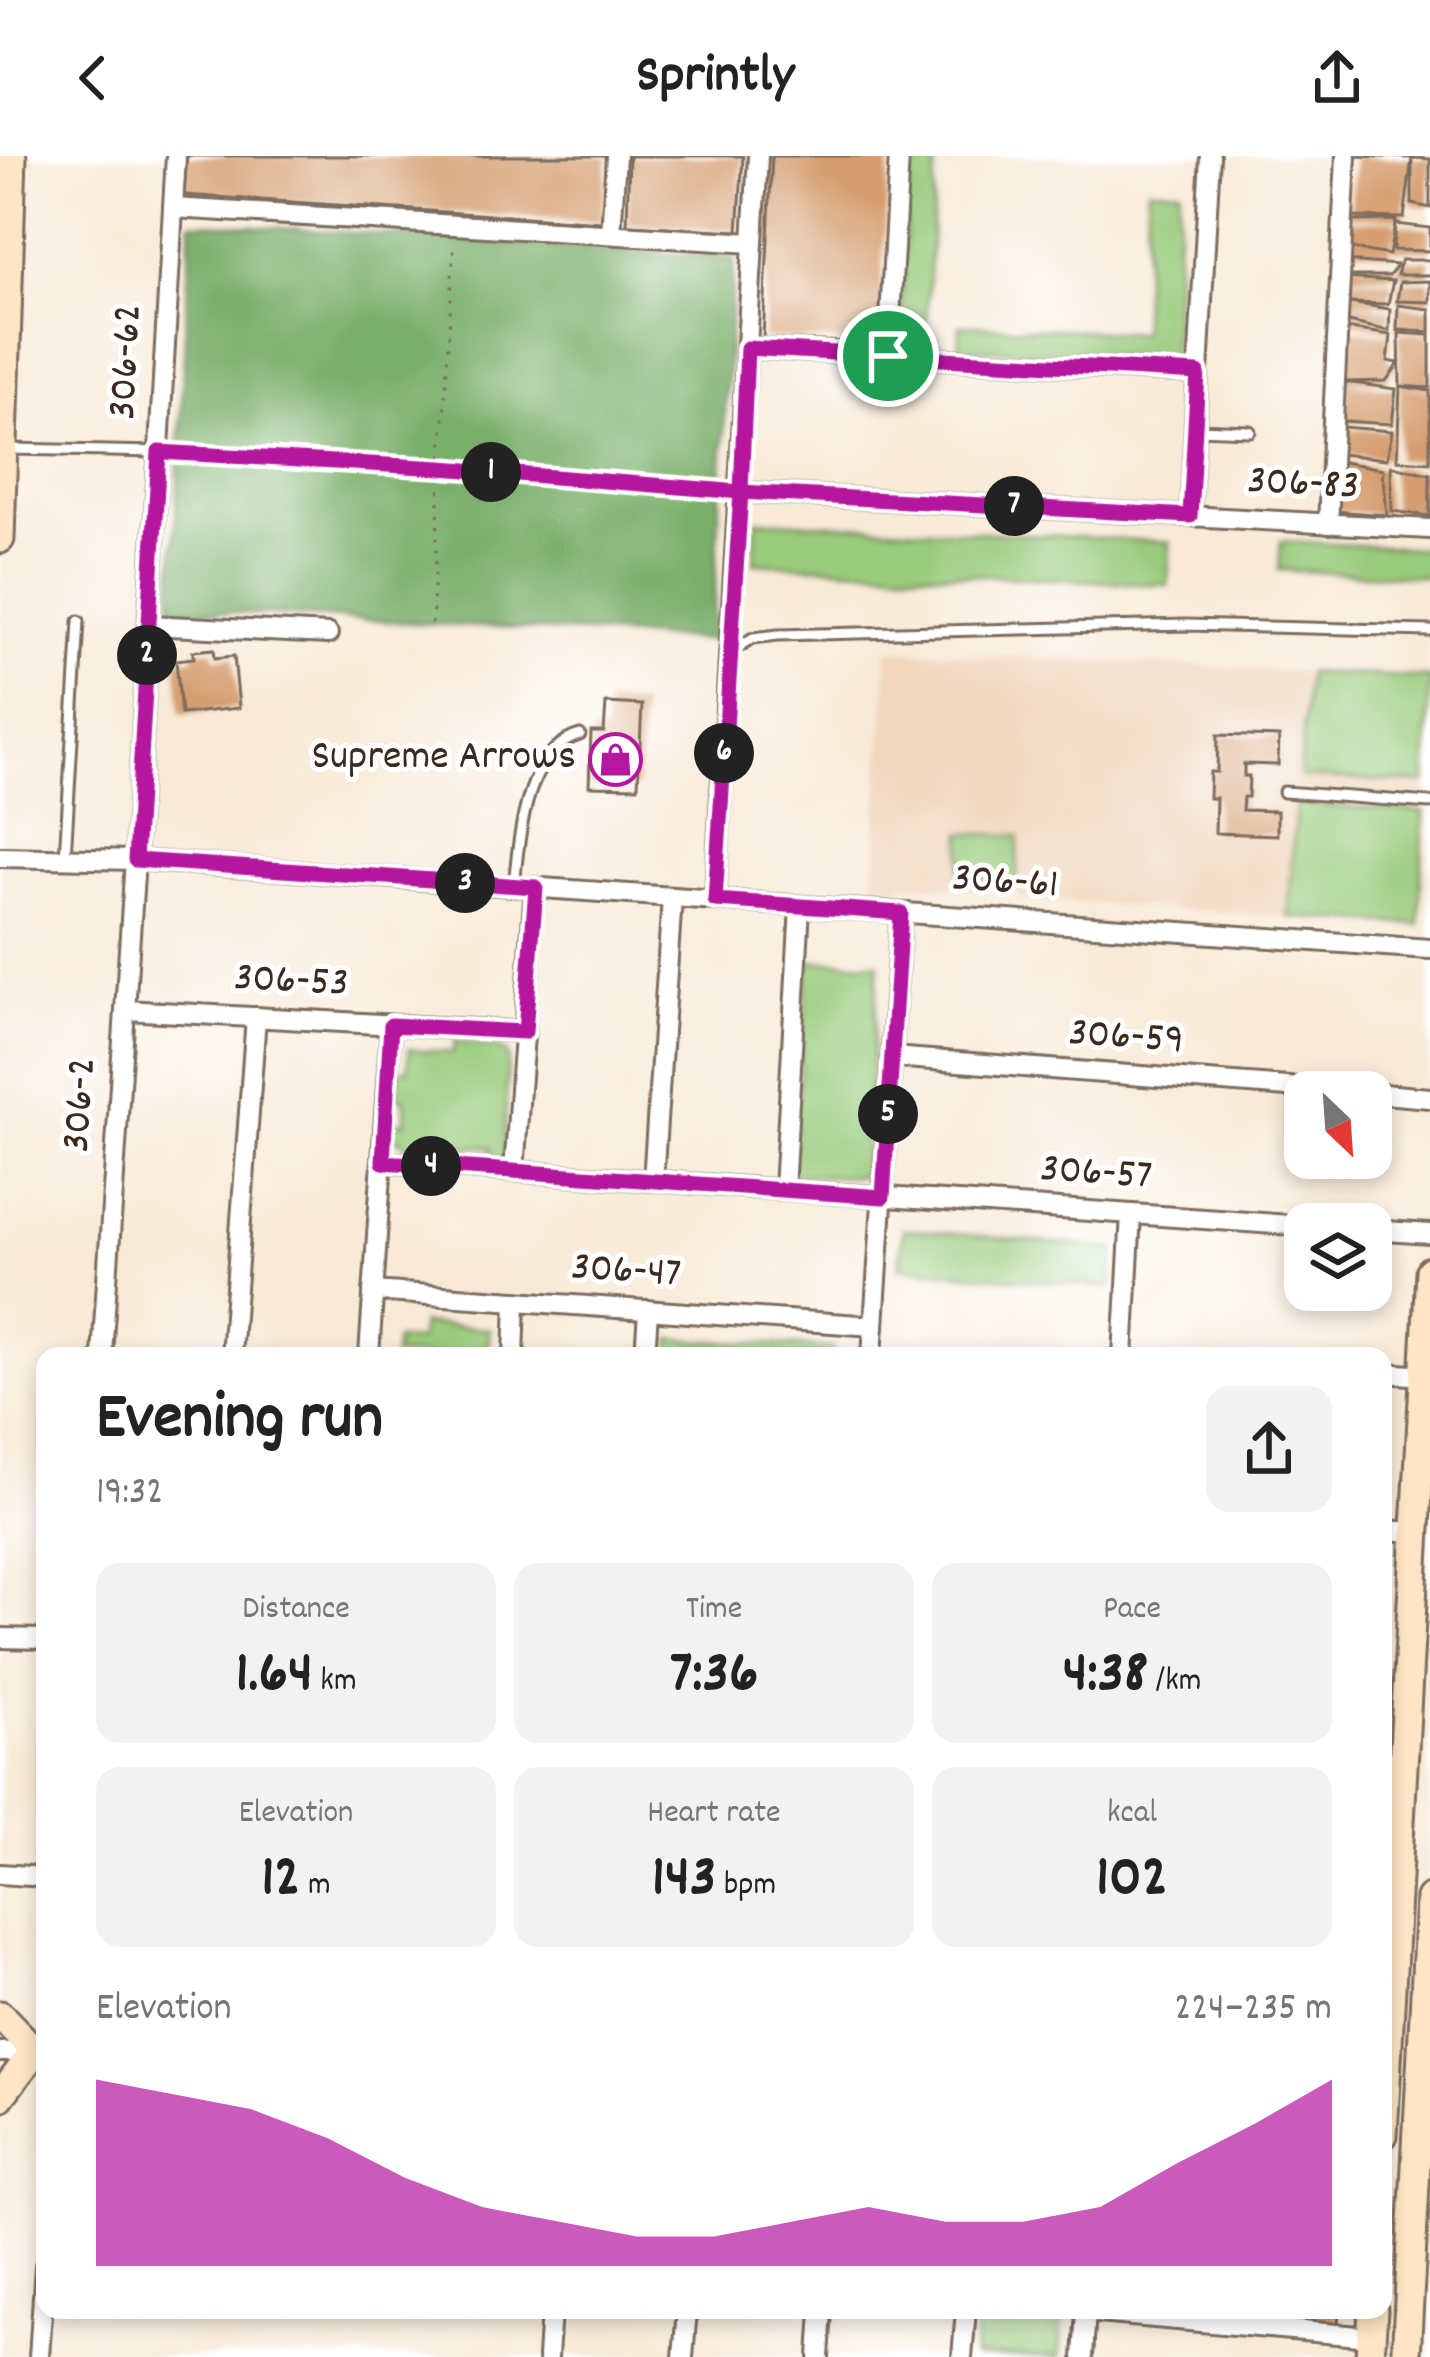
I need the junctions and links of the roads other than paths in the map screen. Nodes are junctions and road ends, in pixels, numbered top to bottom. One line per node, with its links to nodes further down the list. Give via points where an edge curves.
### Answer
1 (12, 156): 10 (street)
2 (176, 156): 8 (street, 306-62)
3 (616, 156): 9 (street)
4 (758, 156): 11 (street)
5 (899, 156): 13 (street)
6 (1210, 156): 14 (street)
7 (1346, 156): 21 (street)
8 (173, 208): 9 (street); 18 (street, 306-62)
9 (611, 234): 11 (street)
10 (4, 241): 17 (street)
11 (753, 243): 12 (street)
12 (747, 348): 13 (street); 19 (street)
13 (888, 356): 14 (street)
14 (1198, 373): 15 (street)
15 (1195, 429): 16 (lane); 20 (street)
16 (1250, 431)
17 (2, 449): 18 (lane); 23 (street)
18 (159, 452): 25 (street, 306-62)
19 (741, 492): 20 (street, 306-83); 28 (street)
20 (1190, 516): 21 (street, 306-83)
21 (1328, 524): 22 (street, 306-83)
22 (1430, 530)
23 (0, 539)
24 (80, 620): 33 (lane)
25 (149, 625): 27 (street); 34 (street, 306-62)
26 (1430, 631): 28 (lane, via 1186,625 778,635)
27 (328, 634)
28 (730, 652): 38 (street)
29 (580, 735): 35 (lane, via 559,745 538,772)
30 (1283, 792): 31 (lane)
31 (1430, 803)
32 (0, 857): 33 (street, 306-61)
33 (65, 858): 34 (street, 306-61)
34 (135, 860): 35 (street, 306-61); 42 (street, 306-2)
35 (514, 886): 36 (street, 306-61)
36 (536, 887): 37 (street, 306-61); 45 (street)
37 (672, 897): 38 (street, 306-61); 52 (street)
38 (715, 900): 39 (street, 306-61)
39 (800, 906): 40 (street, 306-61); 53 (street)
40 (901, 913): 41 (street, 306-61); 46 (street)
41 (1430, 949)
42 (125, 1010): 43 (street, 306-53); 64 (street, 306-2)
43 (256, 1017): 44 (street, 306-53); 65 (street)
44 (391, 1025): 45 (street, 306-53); 50 (street)
45 (525, 1032): 51 (street)
46 (892, 1057): 47 (street, 306-59); 54 (street)
47 (1284, 1087)
48 (1392, 1095): 49 (street)
49 (1430, 1098)
50 (383, 1162): 51 (street, 306-57); 60 (street)
51 (514, 1171): 52 (street, 306-57)
52 (653, 1181): 53 (street, 306-57)
53 (784, 1190): 54 (street, 306-57)
54 (883, 1197): 55 (street, 306-57); 63 (street)
55 (1131, 1214): 56 (street, 306-57); 70 (street)
56 (1284, 1225)
57 (1392, 1231): 58 (street)
58 (1430, 1234)
59 (1430, 1271): 72 (street)
60 (373, 1291): 61 (street, 306-47); 66 (street)
61 (517, 1301): 62 (street, 306-47); 67 (street)
62 (648, 1310): 63 (street, 306-47); 68 (street)
63 (874, 1326): 69 (street)
64 (103, 1347)
65 (232, 1347)
66 (370, 1347)
67 (514, 1347)
68 (646, 1347)
69 (873, 1347)
70 (1123, 1347)
71 (1392, 1376): 72 (street)
72 (1427, 1387): 74 (street)
73 (1392, 1531): 74 (street)
74 (1417, 1532): 77 (street)
75 (0, 1638): 76 (street)
76 (36, 1639)
77 (1392, 1812)
78 (0, 1874): 79 (street)
79 (36, 1876)
80 (1430, 1898): 81 (street)
81 (1428, 1974): 102 (street)
82 (0, 2015): 83 (street)
83 (36, 2047)
84 (36, 2051): 85 (street)
85 (0, 2052)
86 (36, 2056): 87 (street)
87 (0, 2097)
88 (42, 2319): 96 (street)
89 (550, 2319): 97 (street)
90 (686, 2319): 98 (street)
91 (822, 2319): 99 (street)
92 (965, 2319): 100 (street)
93 (1085, 2319): 101 (street)
94 (1181, 2319): 95 (street)
95 (1372, 2335)
96 (40, 2357)
97 (548, 2357)
98 (683, 2357)
99 (819, 2357)
100 (962, 2357)
101 (1083, 2357)
102 (1406, 2357)

